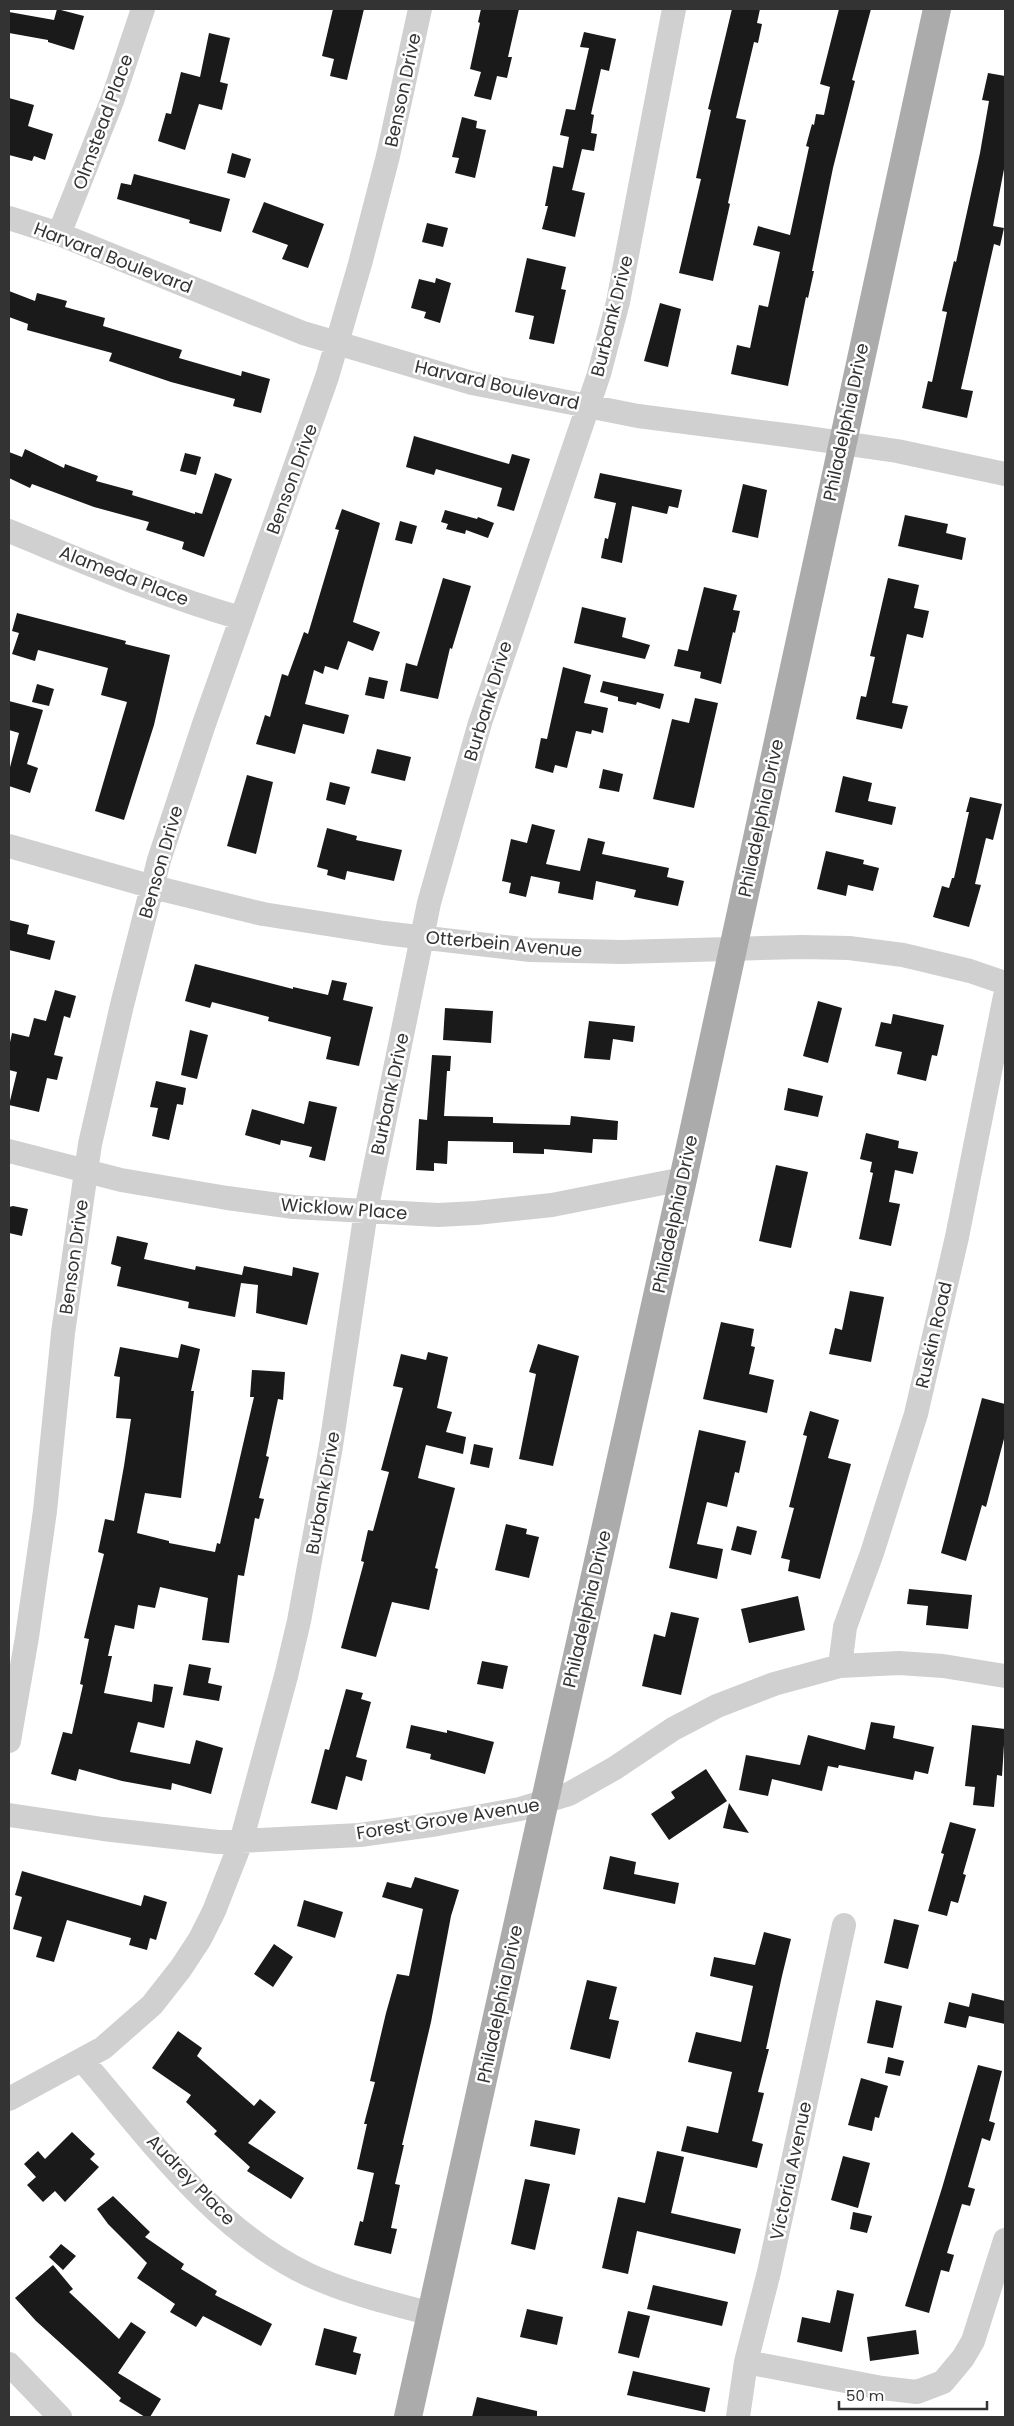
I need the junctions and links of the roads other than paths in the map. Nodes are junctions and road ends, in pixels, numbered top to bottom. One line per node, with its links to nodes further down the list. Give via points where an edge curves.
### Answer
1 (143, 9): 6 (street, Olmstead Place, via 109,110)
2 (420, 9): 7 (street, Benson Drive, via 388,156)
3 (674, 9): 8 (street, Burbank Drive, via 618,302)
4 (937, 9): 9 (main road, Philadelphia Drive)
5 (9, 218): 6 (street, Harvard Boulevard)
6 (59, 234): 7 (street, Harvard Boulevard, via 225,302)
7 (337, 343): 8 (street, Harvard Boulevard, via 472,383); 12 (street, Benson Drive, via 298,463)
8 (587, 407): 9 (street, Harvard Boulevard); 15 (street, Burbank Drive, via 480,723 429,903)
9 (841, 443): 10 (street, Harvard Boulevard, via 897,451); 16 (main road, Philadelphia Drive)
10 (1005, 474)
11 (9, 530): 12 (street, Alameda Place, via 105,570)
12 (241, 618): 14 (street, Benson Drive, via 159,860)
13 (9, 846): 14 (street, Otterbein Avenue)
14 (153, 887): 15 (street, Otterbein Avenue, via 263,914); 20 (street, Benson Drive, via 122,1005)
15 (423, 937): 16 (street, Otterbein Avenue, via 530,950); 22 (street, Burbank Drive)
16 (732, 950): 17 (street, Otterbein Avenue, via 849,948 903,955); 21 (main road, Philadelphia Drive)
17 (1005, 983)
18 (1005, 996): 23 (street, Ruskin Road, via 957,1237 916,1414 845,1627)
19 (9, 1151): 20 (street, Wicklow Place)
20 (86, 1172): 22 (street, Wicklow Place, via 227,1198); 25 (street, Benson Drive, via 63,1333 44,1512)
21 (682, 1179): 22 (street, Wicklow Place, via 610,1195 514,1210 438,1214); 26 (main road, Philadelphia Drive)
22 (366, 1211): 28 (street, Burbank Drive, via 328,1464 299,1621)
23 (840, 1666): 24 (street, Forest Grove Avenue, via 899,1663); 26 (street, Forest Grove Avenue, via 774,1684 717,1706 673,1729 584,1786)
24 (1005, 1676)
25 (9, 1741)
26 (544, 1804): 28 (street, Forest Grove Avenue, via 360,1835); 33 (main road, Philadelphia Drive)
27 (9, 1815): 28 (street, Forest Grove Avenue, via 103,1829)
28 (241, 1842): 30 (street, Burbank Drive, via 214,1911 181,1968 152,2004 126,2029)
29 (844, 1925): 34 (street, Victoria Avenue, via 771,2262)
30 (82, 2060): 31 (street, Burbank Drive); 33 (street, Audrey Place, via 197,2192 252,2240 311,2275 356,2294)
31 (13, 2092)
32 (1005, 2240): 34 (street, via 974,2341 943,2382 917,2392)
33 (432, 2314): 37 (main road, Philadelphia Drive)
34 (746, 2362): 38 (street, Victoria Avenue)
35 (9, 2364): 36 (street)
36 (60, 2417)
37 (408, 2417)
38 (738, 2417)

